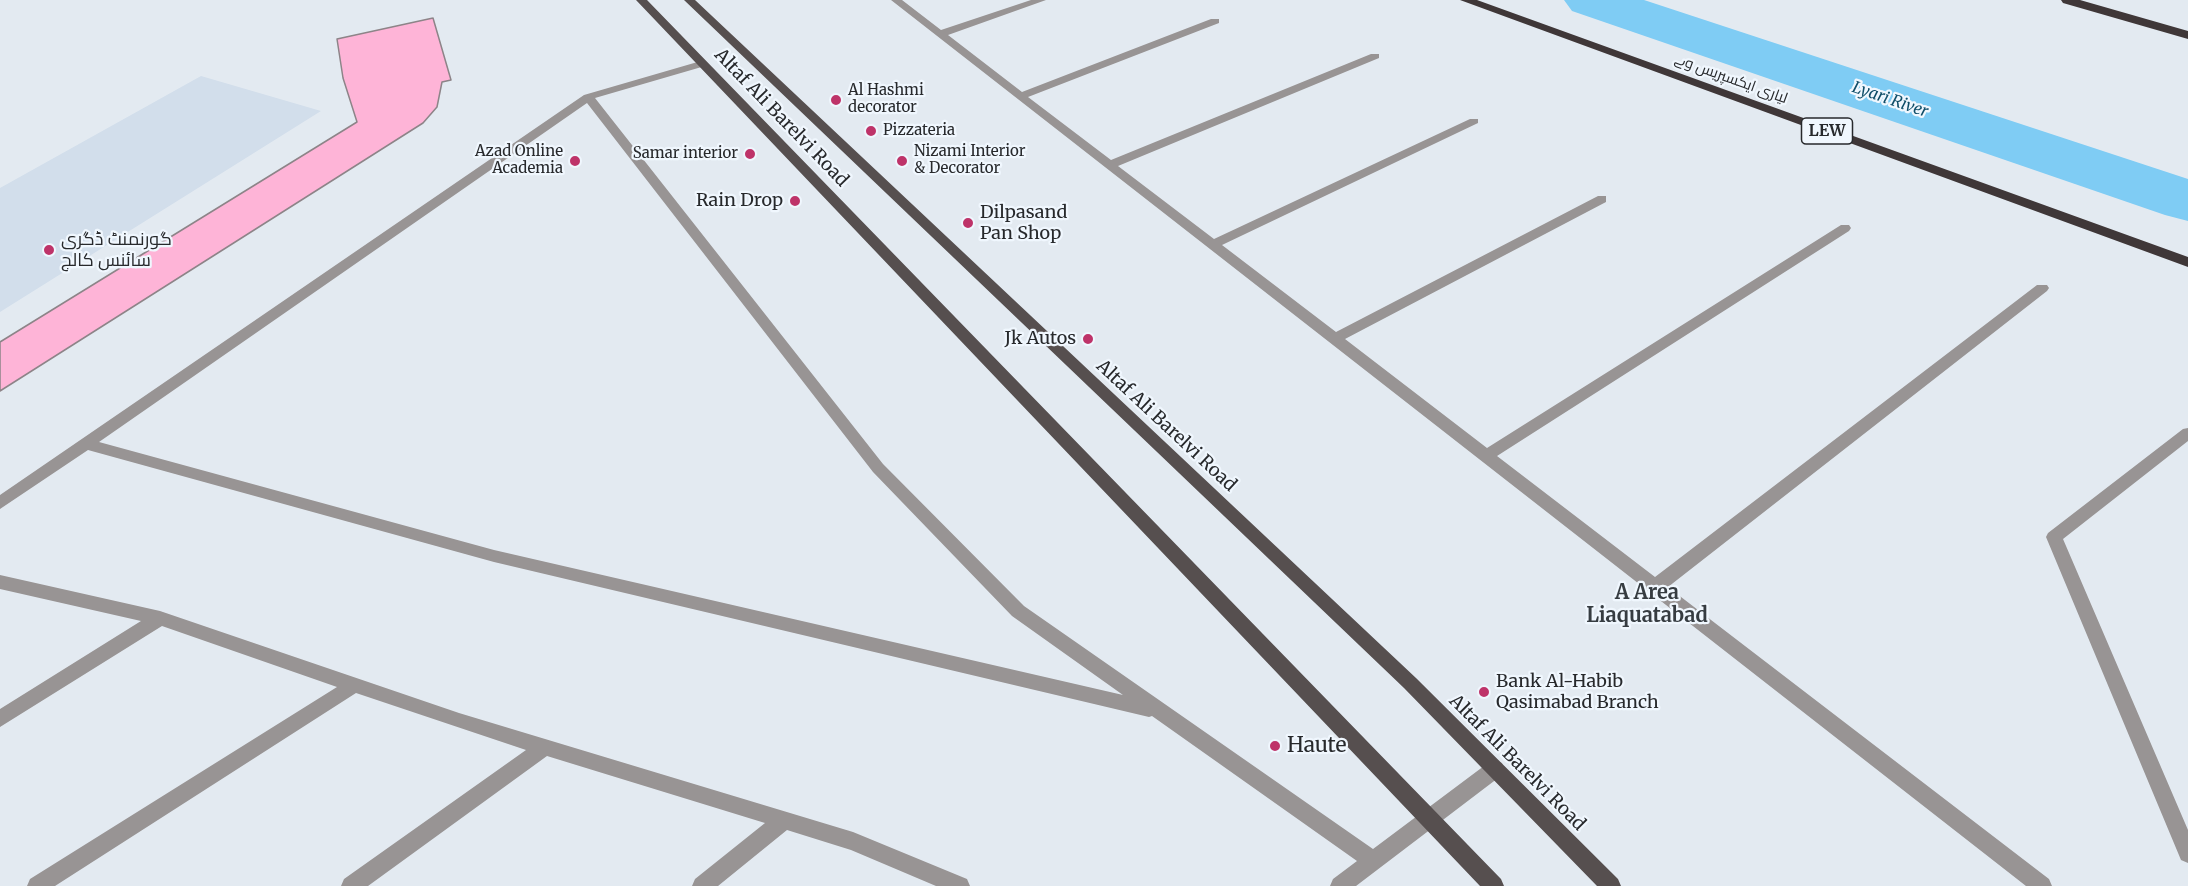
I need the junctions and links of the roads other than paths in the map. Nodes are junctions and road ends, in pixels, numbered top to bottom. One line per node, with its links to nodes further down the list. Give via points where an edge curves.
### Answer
1 (641, 0): 11 (main road, Altaf Ali Barelvi Road)
2 (689, 0): 33 (main road, Altaf Ali Barelvi Road, via 1410,683)
3 (896, 0): 8 (street)
4 (1041, 0): 8 (street)
5 (1466, 0): 19 (highway, لیاری ایکسپریس وے / LEW)
6 (2067, 0): 9 (highway)
7 (1215, 21): 12 (street)
8 (940, 34): 12 (street)
9 (2188, 35)
10 (1375, 56): 15 (street)
11 (701, 64): 13 (street); 35 (main road, Altaf Ali Barelvi Road)
12 (1020, 96): 15 (street)
13 (588, 97): 23 (street); 30 (street, via 878,468 1018,611)
14 (1474, 121): 18 (street)
15 (1110, 165): 18 (street)
16 (1602, 199): 21 (street)
17 (1845, 228): 24 (street)
18 (1212, 245): 21 (street)
19 (2188, 262)
20 (2042, 288): 27 (street)
21 (1334, 339): 24 (street)
22 (2188, 433): 36 (street, via 2054,537)
23 (85, 444): 25 (street); 30 (street, via 494,556)
24 (1486, 456): 27 (street)
25 (0, 503)
26 (0, 582): 28 (street)
27 (1655, 587): 45 (street)
28 (160, 618): 29 (street); 31 (street)
29 (354, 685): 32 (street); 38 (street)
30 (1158, 711): 37 (street)
31 (0, 719)
32 (545, 747): 34 (street); 39 (street)
33 (1495, 769): 35 (street); 44 (main road, Altaf Ali Barelvi Road)
34 (784, 820): 40 (street); 41 (street, via 853,841)
35 (1430, 820): 37 (street); 43 (main road, Altaf Ali Barelvi Road)
36 (2188, 853)
37 (1374, 862): 42 (street)
38 (37, 886)
39 (351, 886)
40 (702, 886)
41 (960, 886)
42 (1341, 886)
43 (1494, 886)
44 (1611, 886)
45 (2042, 886)

